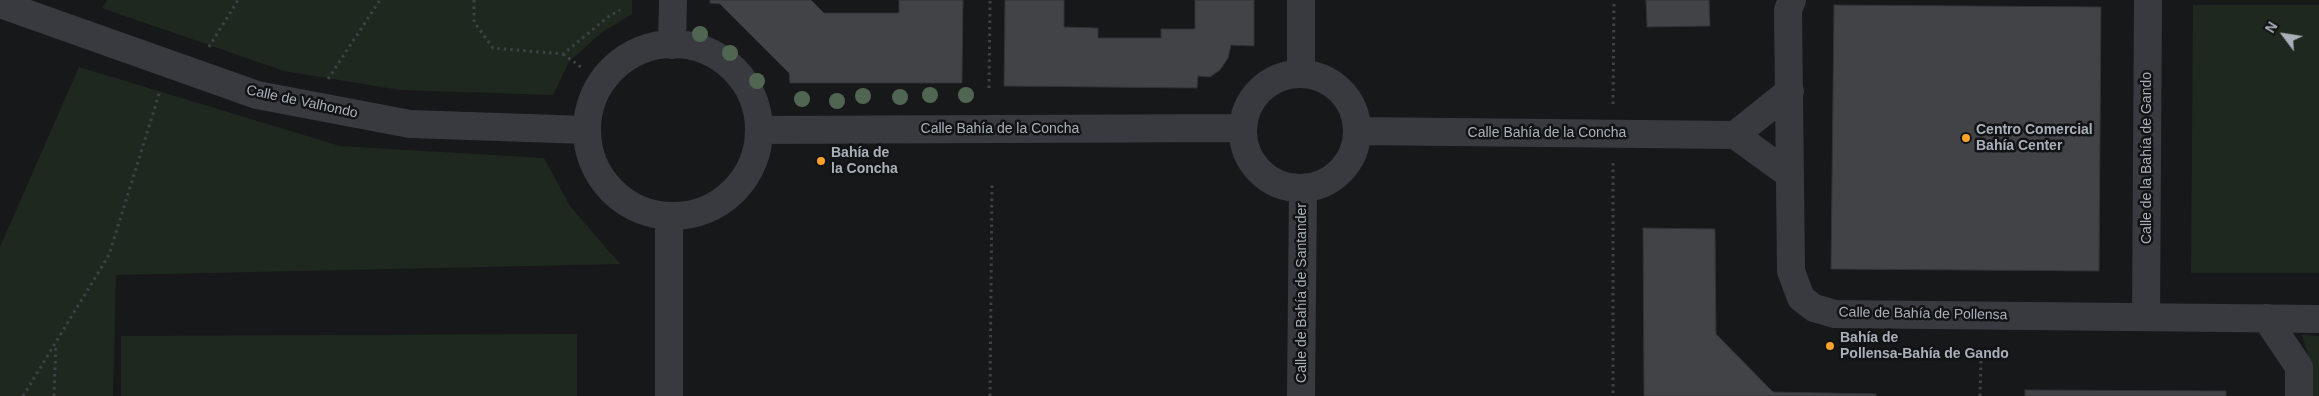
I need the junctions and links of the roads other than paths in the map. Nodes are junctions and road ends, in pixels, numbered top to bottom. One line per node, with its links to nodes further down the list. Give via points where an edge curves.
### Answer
1 (673, 0): 6 (street)
2 (1301, 0): 7 (street)
3 (1792, 0): 8 (street, Calle de Bahía de Pollensa, via 1788,10)
4 (2148, 0): 17 (street, Calle de la Bahía de Gando)
5 (0, 4): 10 (street, Calle de Valhondo, via 257,95 410,124)
6 (672, 45): 10 (street, via 641,50 619,63 602,82 591,105); 11 (street, via 692,46 722,58 743,78 756,104)
7 (1301, 72): 9 (street, via 1275,79 1258,92 1247,110); 12 (street, via 1332,83 1345,96 1354,112)
8 (1790, 91): 13 (street); 14 (street, Calle de Bahía de Pollensa)
9 (1242, 128): 11 (street, Calle Bahía de la Concha); 15 (street, via 1246,149 1254,165 1282,186)
10 (587, 130): 16 (street, via 590,155 601,178 617,196 638,210)
11 (759, 130): 16 (street, via 754,162 739,186 717,205 690,215)
12 (1358, 131): 13 (street, Calle Bahía de la Concha); 15 (street, via 1355,148 1347,164 1334,177)
13 (1735, 134): 14 (street)
14 (1790, 175): 17 (street, Calle de Bahía de Pollensa, via 1791,272 1801,298 1814,308 1835,314)
15 (1303, 190): 21 (street, Calle de Bahía de Santander)
16 (669, 216): 20 (street)
17 (2146, 316): 18 (street, Calle de Bahía de Pollensa)
18 (2266, 318): 19 (street, Calle de Bahía de Pollensa); 22 (street, via 2299,367)
19 (2319, 319)
20 (669, 396)
21 (1301, 396)
22 (2298, 396)

